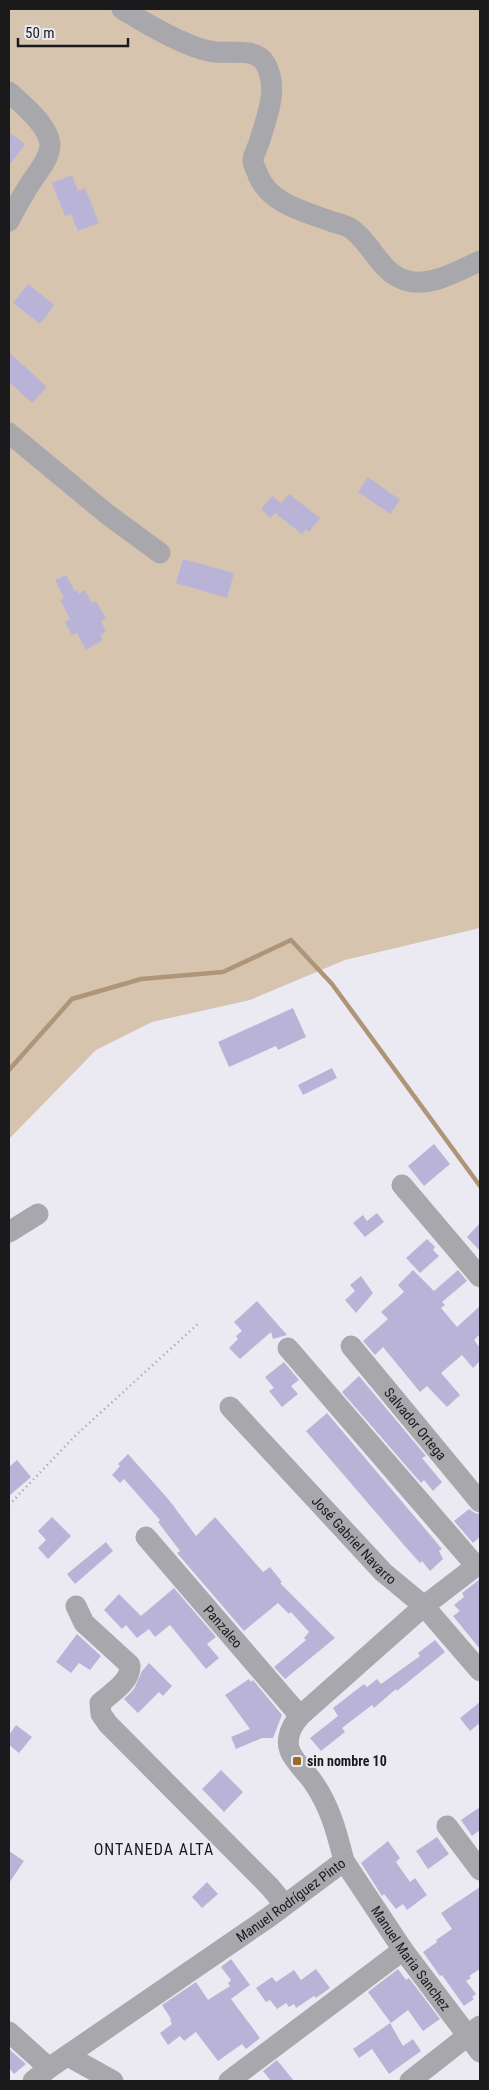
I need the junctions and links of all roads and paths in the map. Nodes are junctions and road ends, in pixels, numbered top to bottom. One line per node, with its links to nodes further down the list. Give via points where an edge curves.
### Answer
1 (122, 9): 4 (street, via 197,47 214,52 254,54 264,62 272,99 253,162 261,182 275,197 353,230 393,275 410,282 429,281)
2 (9, 92): 3 (street, via 34,115 46,132 50,146 45,161)
3 (9, 221)
4 (480, 261)
5 (9, 433): 6 (street)
6 (160, 553)
7 (402, 1185): 10 (street)
8 (38, 1214): 9 (street)
9 (9, 1232)
10 (480, 1276)
11 (200, 1322): 16 (path, via 76,1435)
12 (352, 1346): 15 (street, Salvador Ortega)
13 (288, 1348): 18 (street)
14 (230, 1407): 20 (street, José Gabriel Navarro, via 383,1572)
15 (480, 1502)
16 (9, 1505)
17 (146, 1537): 22 (street, Panzaleo)
18 (478, 1564): 20 (street, Manuel Rodríguez Pinto)
19 (76, 1606): 26 (street, via 84,1623 130,1665 131,1672 126,1680 100,1703 101,1714)
20 (424, 1606): 21 (street, José Gabriel Navarro); 22 (street, Manuel Rodríguez Pinto)
21 (480, 1671)
22 (300, 1716): 24 (street, Manuel Rodríguez Pinto, via 290,1732 290,1752 328,1805)
23 (447, 1826): 25 (street)
24 (344, 1861): 26 (street, Manuel Rodríguez Pinto); 27 (street, Manuel Maria Sanchez)
25 (480, 1870)
26 (284, 1904): 30 (street, Manuel Rodríguez Pinto)
27 (403, 1950): 29 (street, Manuel Maria Sanchez); 33 (street)
28 (9, 2032): 31 (street)
29 (476, 2038): 34 (street)
30 (68, 2056): 31 (street, Manuel Rodríguez Pinto); 32 (street)
31 (41, 2074)
32 (113, 2081)
33 (229, 2081)
34 (410, 2081)

